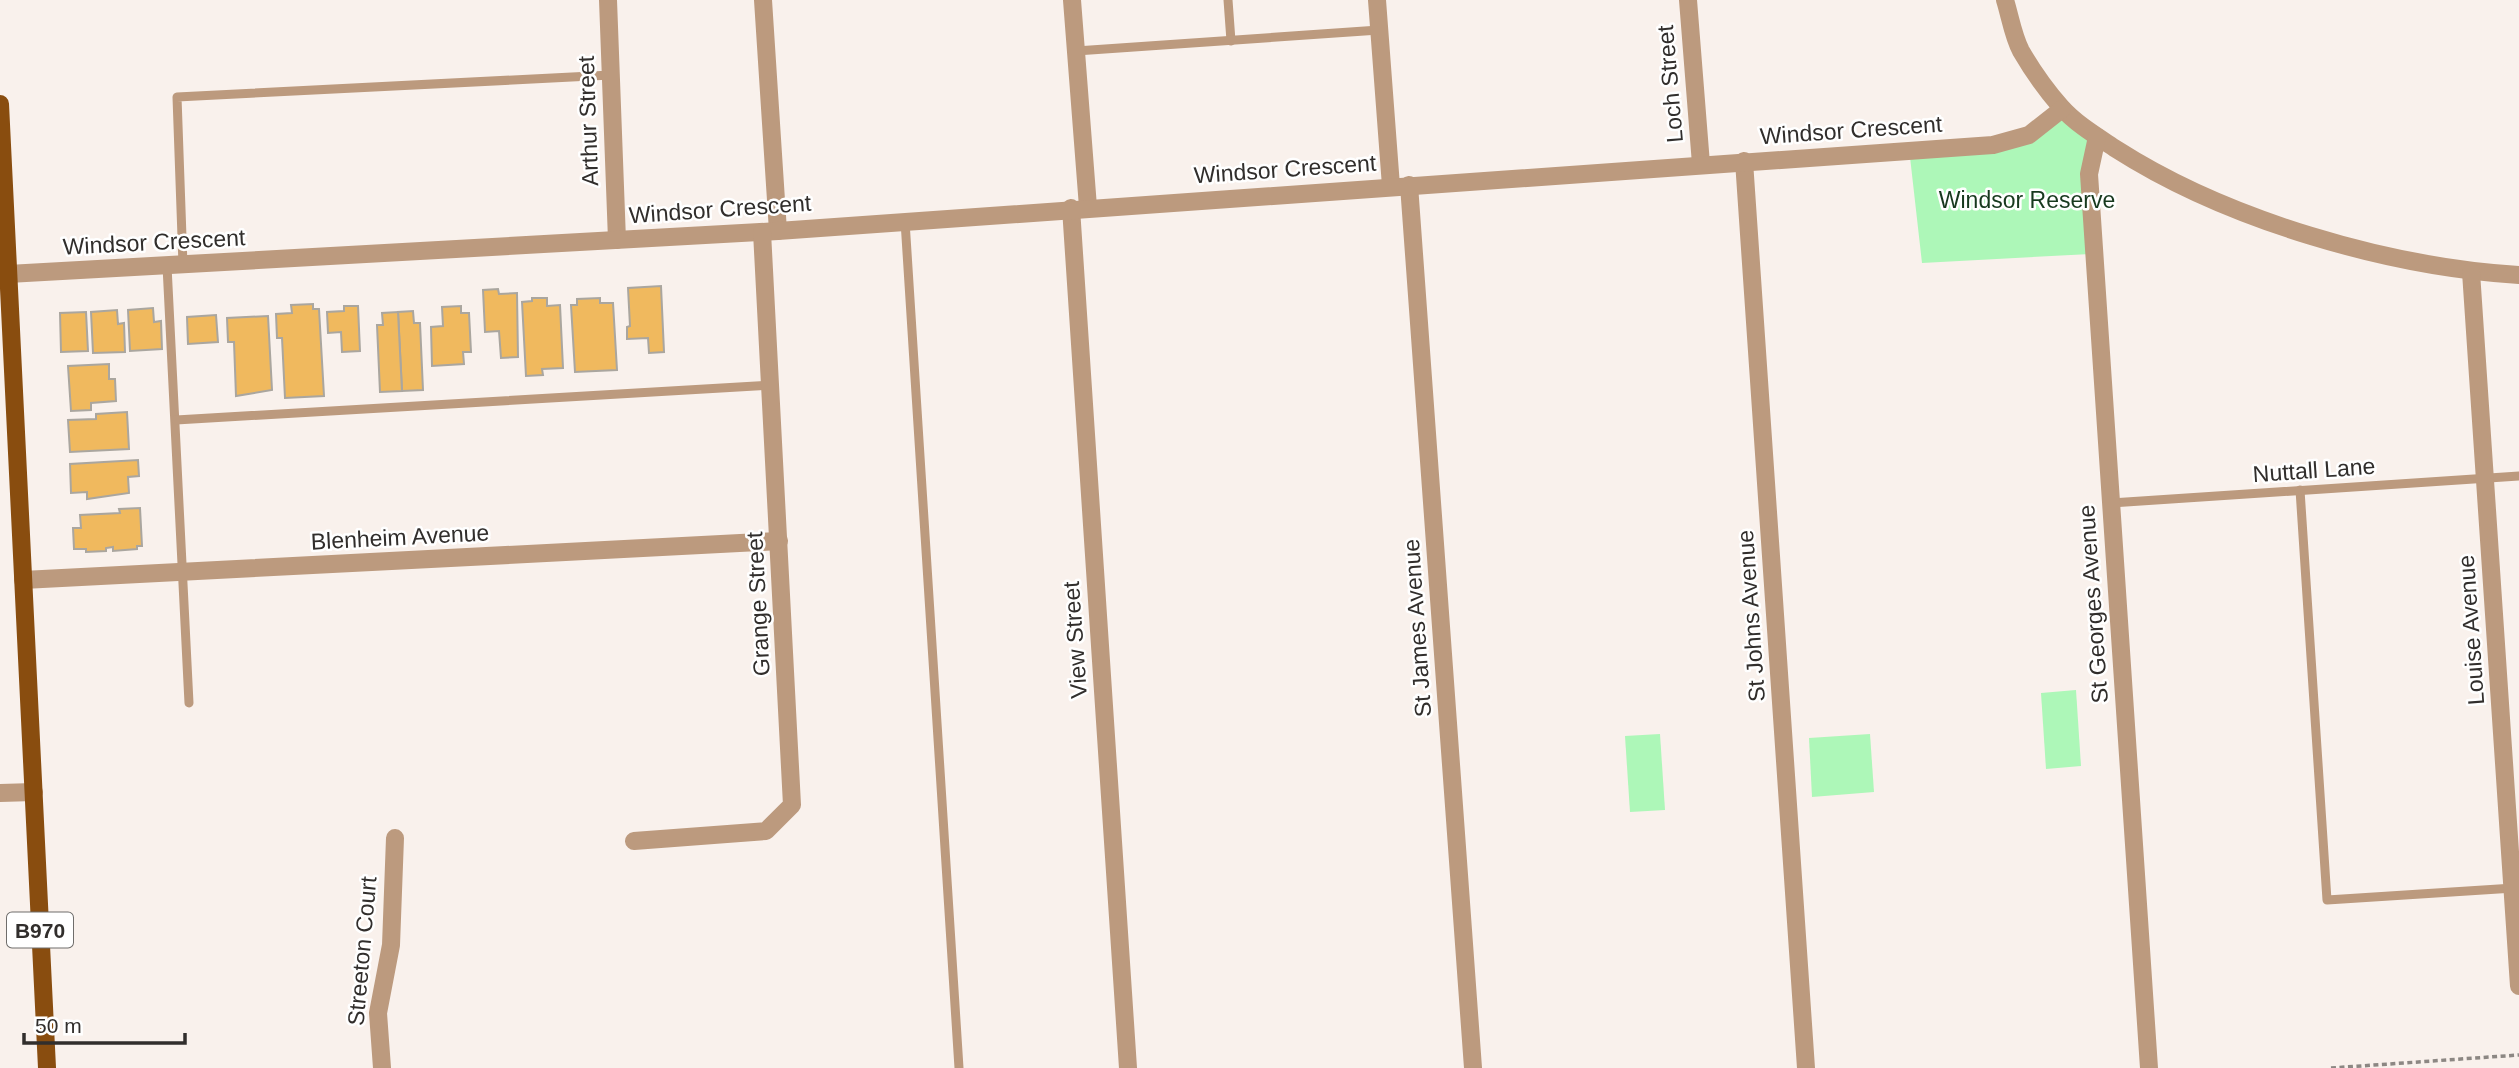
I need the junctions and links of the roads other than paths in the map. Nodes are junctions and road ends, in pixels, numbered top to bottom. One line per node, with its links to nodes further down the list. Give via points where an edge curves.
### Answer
1 (608, 0): 11 (street, Arthur Street)
2 (763, 0): 22 (street, Grange Street)
3 (1072, 0): 10 (street, View Street)
4 (1228, 0): 9 (lane)
5 (1377, 0): 8 (street)
6 (1688, 0): 16 (street, Loch Street)
7 (2005, 0): 13 (street, via 2020,49)
8 (1379, 30): 9 (lane); 18 (street)
9 (1231, 41): 10 (lane)
10 (1076, 51): 19 (street, View Street)
11 (611, 75): 23 (street, Arthur Street); 24 (lane, via 177,97)
12 (0, 104): 20 (main road, B970)
13 (2062, 108): 14 (street); 15 (street, Windsor Crescent, via 2029,135 1993,145)
14 (2097, 137): 25 (street, via 2140,165 2224,205 2345,245); 33 (street, St Georges Avenue, via 2089,174)
15 (1744, 162): 16 (street, Windsor Crescent); 49 (street, St Johns Avenue)
16 (1701, 164): 17 (street, Windsor Crescent)
17 (1409, 185): 18 (street, Windsor Crescent); 48 (street, St James Avenue)
18 (1391, 186): 19 (street, Windsor Crescent)
19 (1079, 208): 21 (street, Windsor Crescent); 47 (street, View Street)
20 (3, 220): 26 (main road, B970)
21 (905, 221): 22 (street, Windsor Crescent); 46 (lane)
22 (770, 231): 23 (street, Windsor Crescent); 28 (street, Grange Street)
23 (617, 240): 24 (street, Windsor Crescent)
24 (175, 265): 26 (street, Windsor Crescent); 29 (lane)
25 (2472, 272): 27 (street); 31 (street, Louise Avenue)
26 (8, 274): 36 (main road, B970)
27 (2519, 275)
28 (772, 385): 29 (lane); 34 (street, Grange Street)
29 (176, 420): 35 (lane)
30 (2519, 475): 31 (lane, Nuttall Lane)
31 (2485, 478): 32 (lane, Nuttall Lane); 42 (street, Louise Avenue)
32 (2300, 490): 33 (lane, Nuttall Lane); 42 (lane, via 2327,900)
33 (2111, 503): 50 (street, St Georges Avenue)
34 (779, 541): 35 (street, Blenheim Avenue); 41 (street, Grange Street, via 792,805 766,831)
35 (181, 573): 36 (street, Blenheim Avenue); 37 (lane)
36 (23, 580): 38 (main road, B970)
37 (189, 704)
38 (33, 792): 39 (street); 44 (main road, B970)
39 (0, 793)
40 (395, 838): 45 (street, Streeton Court, via 391,945 378,1013)
41 (634, 841)
42 (2516, 888): 43 (street, Louise Avenue)
43 (2519, 986)
44 (47, 1068)
45 (382, 1068)
46 (959, 1068)
47 (1128, 1068)
48 (1473, 1068)
49 (1807, 1068)
50 (2149, 1068)

